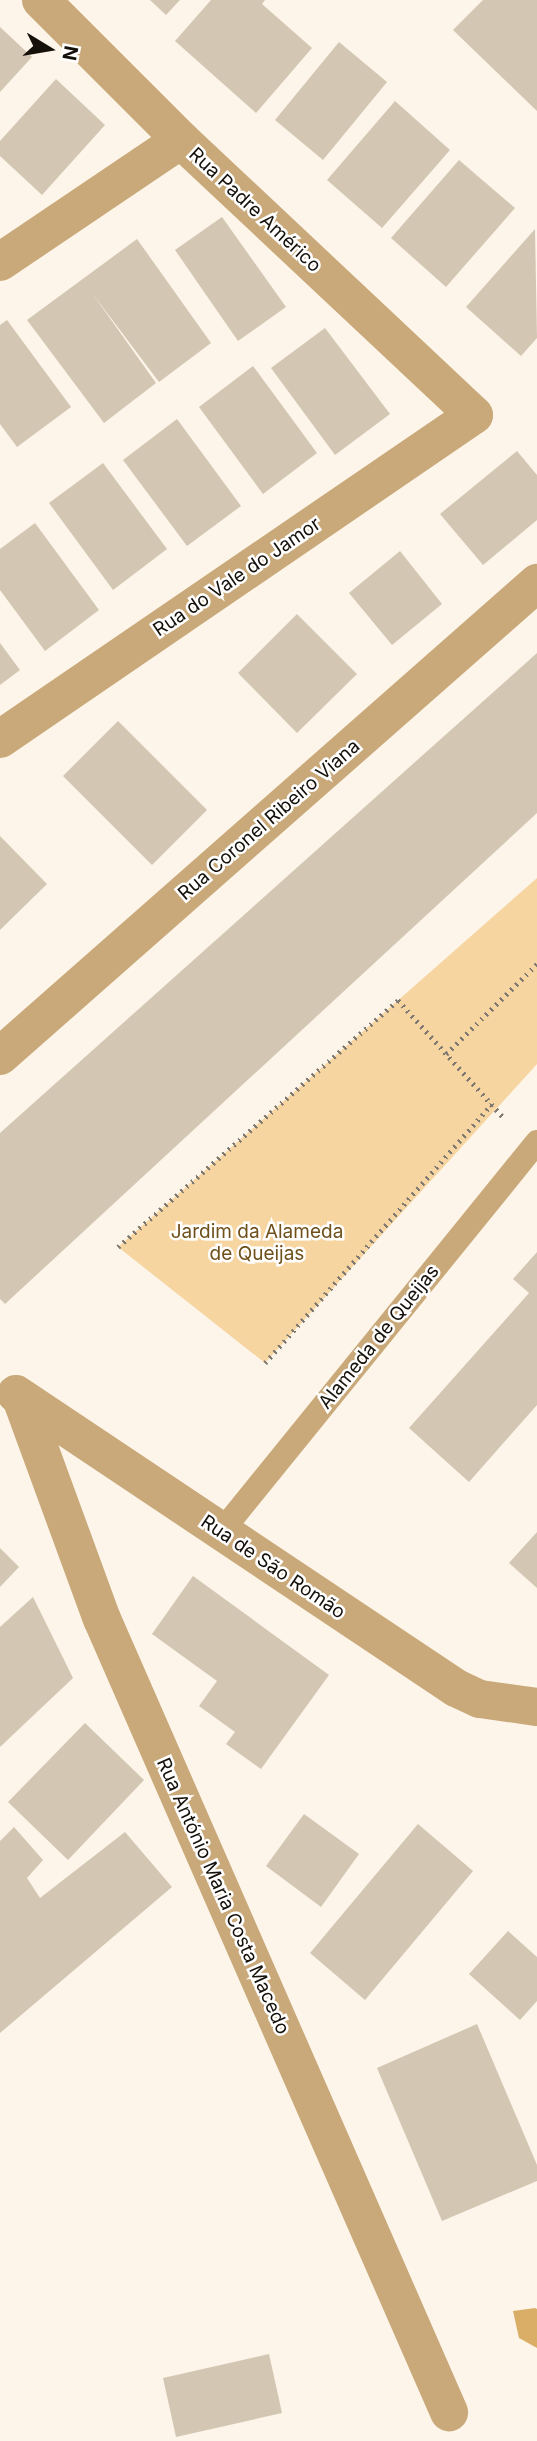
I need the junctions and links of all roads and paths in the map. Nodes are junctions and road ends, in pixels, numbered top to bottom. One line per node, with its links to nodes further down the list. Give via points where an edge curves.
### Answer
1 (41, 0): 2 (street, Rua Padre Américo)
2 (181, 141): 3 (street); 4 (street, Rua Padre Américo)
3 (0, 261)
4 (474, 415): 6 (street, Rua do Vale do Jamor)
5 (537, 583): 9 (street, Rua Coronel Ribeiro Viana)
6 (0, 739)
7 (537, 964): 8 (path)
8 (446, 1054): 10 (path); 12 (path, via 398,1000)
9 (0, 1056)
10 (492, 1104): 11 (path); 13 (path)
11 (534, 1145): 15 (lane, Alameda de Queijas)
12 (118, 1247)
13 (265, 1363)
14 (11, 1391): 15 (street, Rua de São Romão); 17 (street, Rua António Maria Costa Macedo, via 102,1619)
15 (221, 1532): 16 (street, Rua de São Romão, via 456,1688 480,1699)
16 (536, 1710)
17 (449, 2412)

